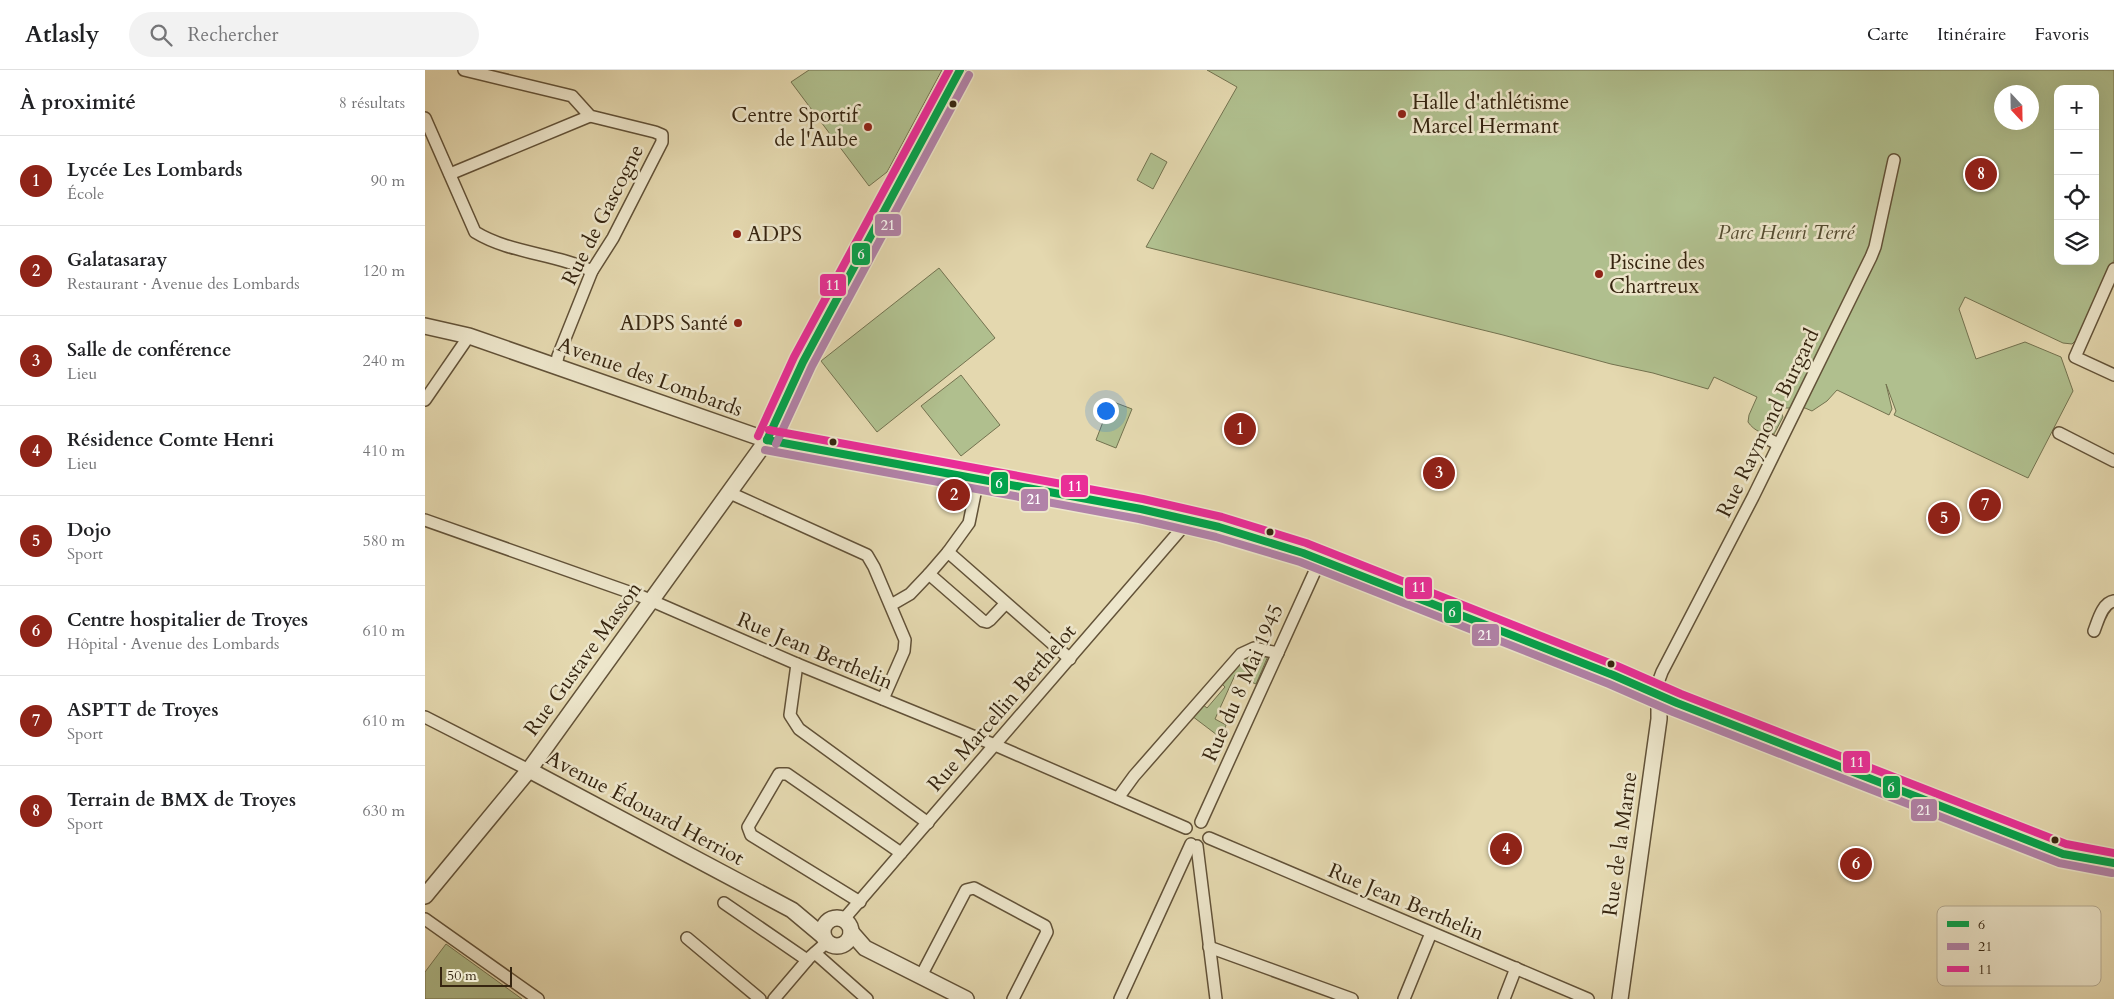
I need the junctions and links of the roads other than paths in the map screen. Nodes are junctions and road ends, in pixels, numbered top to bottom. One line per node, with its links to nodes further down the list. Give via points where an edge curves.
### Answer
1 (464, 70): 3 (street, via 573,96)
2 (959, 71): 16 (street, via 803,362)
3 (590, 116): 6 (street); 8 (street, Rue de Gascogne, via 662,135 617,229)
4 (425, 118): 6 (street)
5 (1894, 160): 17 (street, Rue Raymond Burgard, via 1871,257)
6 (450, 174): 8 (street, via 475,232 488,240)
7 (2114, 269): 12 (street, via 2075,357)
8 (592, 271): 11 (street, Rue de Gascogne)
9 (425, 326): 10 (street, Avenue des Lombards)
10 (469, 336): 11 (street, Avenue des Lombards); 13 (street)
11 (556, 366): 16 (street, Avenue des Lombards)
12 (2114, 375)
13 (425, 400)
14 (2059, 432): 18 (street)
15 (1766, 438): 17 (street)
16 (767, 440): 19 (street, Avenue des Lombards); 20 (street, Rue Gustave Masson)
17 (1779, 444): 34 (street, Rue Raymond Burgard, via 1662,672)
18 (2114, 461)
19 (978, 479): 22 (street, Avenue des Lombards); 23 (street, via 969,523)
20 (730, 493): 26 (street, Rue Gustave Masson); 29 (street, via 867,556)
21 (425, 520): 26 (street, Rue Jean Berthelin)
22 (1189, 520): 24 (street, Avenue des Lombards); 32 (street, Rue Marcellin Berthelot)
23 (948, 552): 25 (street); 28 (street)
24 (1319, 560): 31 (street, Rue du 8 Mai 1945); 34 (street, Avenue des Lombards)
25 (929, 574): 28 (street, via 983,621 990,620); 29 (street, via 910,594)
26 (651, 601): 33 (street, Rue Jean Berthelin); 38 (street, Rue Gustave Masson)
27 (2114, 601): 30 (street, via 2104,608)
28 (1006, 603): 32 (street)
29 (891, 605): 35 (street, via 905,640 904,651)
30 (2094, 631)
31 (1278, 653): 39 (street, via 1255,648 1241,654); 40 (street, Rue du 8 Mai 1945)
32 (1069, 659): 37 (street, Rue Marcellin Berthelot)
33 (797, 664): 35 (street, Rue Jean Berthelin); 41 (street, via 790,715 799,729)
34 (1659, 696): 46 (street, Avenue des Lombards, via 2063,854); 73 (street, Rue de la Marne, via 1659,719)
35 (883, 699): 37 (street, Rue Jean Berthelin)
36 (425, 717): 38 (street, Avenue Édouard Herriot)
37 (995, 745): 39 (street, Rue Jean Berthelin); 41 (street, Rue Marcellin Berthelot)
38 (529, 770): 47 (street, Rue Gustave Masson); 50 (street, Avenue Édouard Herriot)
39 (1118, 798): 42 (street, Rue Jean Berthelin)
40 (1201, 822): 42 (street, via 1194,822); 43 (street, via 1209,831)
41 (928, 823): 45 (street, Rue Marcellin Berthelot)
42 (1187, 828): 44 (street, via 1185,835)
43 (1209, 838): 44 (street, via 1204,844); 53 (street, Rue Jean Berthelin)
44 (1194, 845): 56 (street); 67 (street)
45 (901, 853): 48 (street, Rue Marcellin Berthelot); 48 (street, via 787,774 779,774 748,827 751,835)
46 (2114, 863)
47 (425, 896)
48 (860, 902): 52 (street, Rue Marcellin Berthelot)
49 (724, 903): 58 (street)
50 (792, 910): 52 (street, Avenue Édouard Herriot); 55 (street, Avenue Édouard Herriot)
51 (425, 919): 61 (street)
52 (843, 923): 55 (street, via 846,942); 55 (street, via 823,927); 57 (street)
53 (1431, 933): 59 (street, Rue Jean Berthelin); 70 (street)
54 (687, 938): 62 (street)
55 (830, 941): 57 (street); 58 (street)
56 (1209, 947): 68 (street); 69 (street)
57 (865, 948): 60 (street)
58 (811, 956): 63 (street); 64 (street)
59 (1516, 968): 71 (street); 72 (street, Rue Jean Berthelin)
60 (921, 976): 65 (street); 66 (street, via 966,890 974,888 1045,926 1047,932)
61 (538, 999)
62 (760, 999)
63 (774, 999)
64 (867, 999)
65 (966, 999)
66 (1013, 999)
67 (1120, 999)
68 (1216, 999)
69 (1352, 999)
70 (1404, 999)
71 (1504, 999)
72 (1588, 999)
73 (1619, 999)

